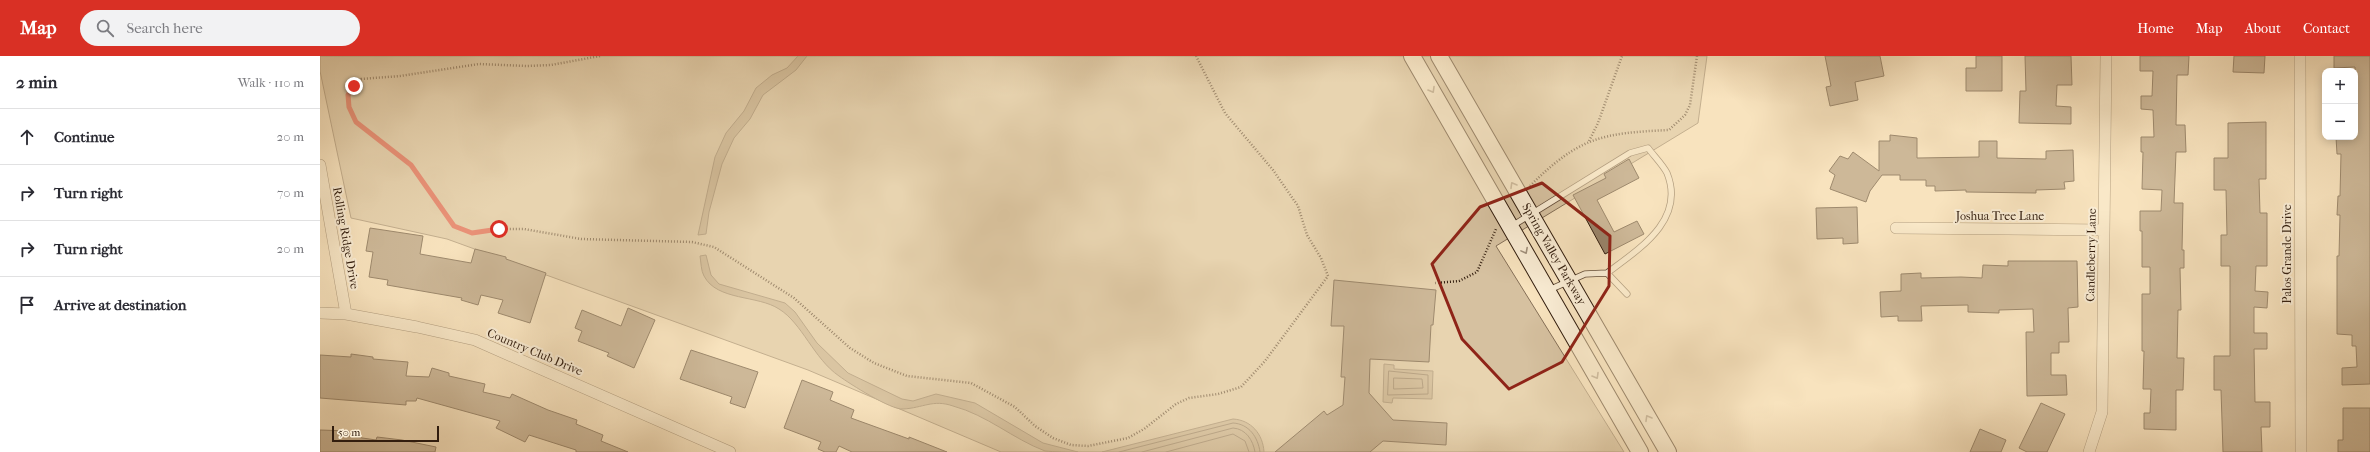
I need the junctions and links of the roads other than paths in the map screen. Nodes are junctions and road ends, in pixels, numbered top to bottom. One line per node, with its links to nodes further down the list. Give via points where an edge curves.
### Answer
1 (1412, 56): 7 (street, Spring Valley Parkway, one-way to 7)
2 (1439, 56): 6 (street, Spring Valley Parkway, one-way to 2)
3 (2106, 56): 9 (street, Candleberry Lane)
4 (2300, 56): 20 (street, Palos Grande Drive)
5 (320, 165): 15 (street, Rolling Ridge Drive)
6 (1530, 214): 7 (lane); 10 (lane, via 1630,153 1648,148 1666,172 1673,197 1663,222 1648,242); 11 (street, Spring Valley Parkway)
7 (1509, 221): 12 (street, Spring Valley Parkway, one-way to 12)
8 (1896, 228): 9 (street, Joshua Tree Lane)
9 (2104, 230): 19 (street, Candleberry Lane, via 2102,412)
10 (1607, 273): 11 (lane, via 1585,274); 13 (lane)
11 (1570, 281): 12 (lane); 18 (street, Spring Valley Parkway, one-way to 11)
12 (1547, 290): 17 (street, Spring Valley Parkway, one-way to 17)
13 (1627, 294)
14 (320, 313): 15 (street, Country Club Drive)
15 (346, 314): 16 (street, Country Club Drive, via 475,340)
16 (730, 452)
17 (1640, 452)
18 (1668, 452)
19 (2089, 452)
20 (2301, 452)

